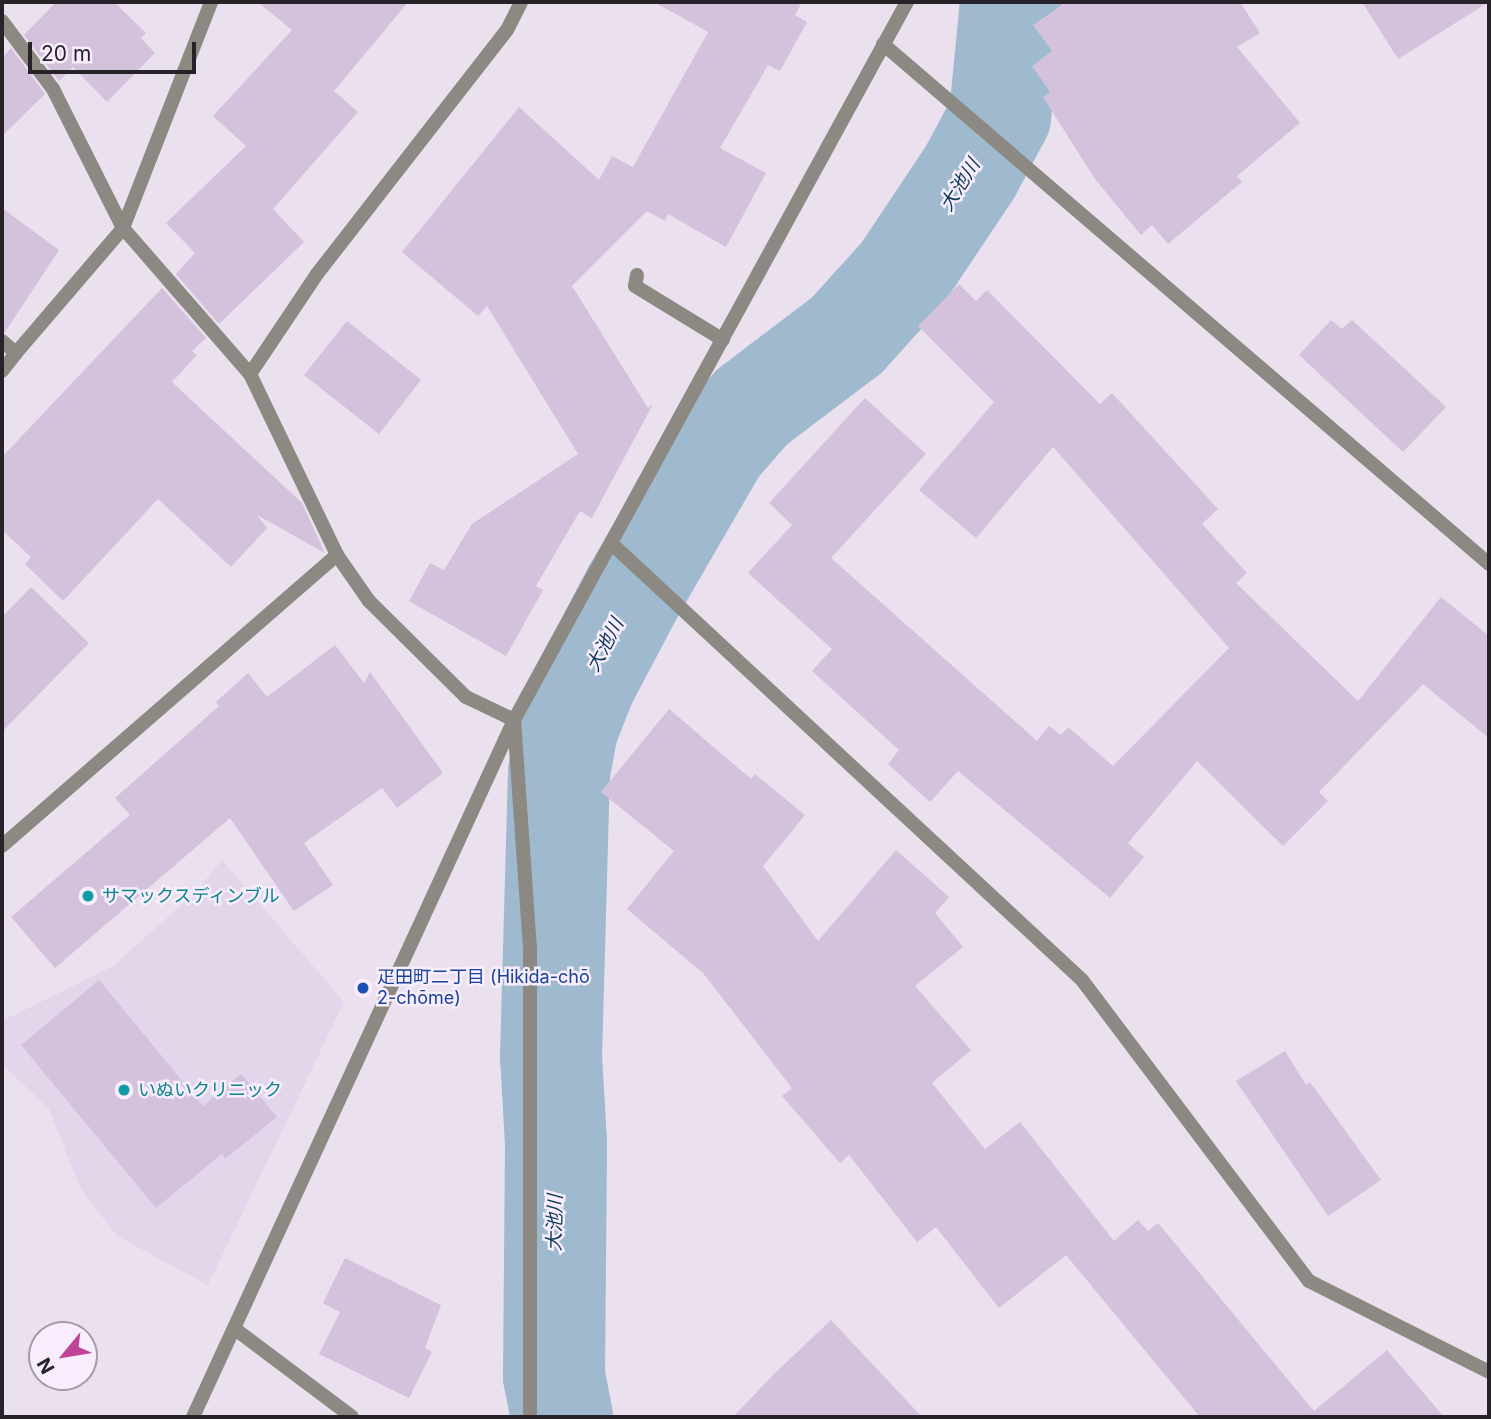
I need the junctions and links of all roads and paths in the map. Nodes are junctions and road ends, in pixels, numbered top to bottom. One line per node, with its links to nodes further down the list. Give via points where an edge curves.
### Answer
1 (211, 2): 6 (street)
2 (521, 2): 12 (street, via 508,30 317,275)
3 (907, 2): 5 (street)
4 (2, 21): 6 (street, via 53,89)
5 (883, 44): 8 (street); 15 (street)
6 (123, 228): 10 (street); 12 (street)
7 (637, 275): 8 (street, via 635,286)
8 (723, 340): 13 (street)
9 (2, 341): 10 (street)
10 (16, 353): 11 (street)
11 (2, 371)
12 (250, 374): 14 (street)
13 (613, 545): 16 (street); 19 (street, via 1082,981 1309,1282)
14 (337, 555): 16 (street, via 369,601 466,697); 17 (street)
15 (1489, 564)
16 (514, 720): 18 (street); 22 (street, via 530,949)
17 (2, 846)
18 (235, 1329): 20 (street); 21 (street)
19 (1489, 1372)
20 (193, 1417)
21 (352, 1417)
22 (530, 1417)

